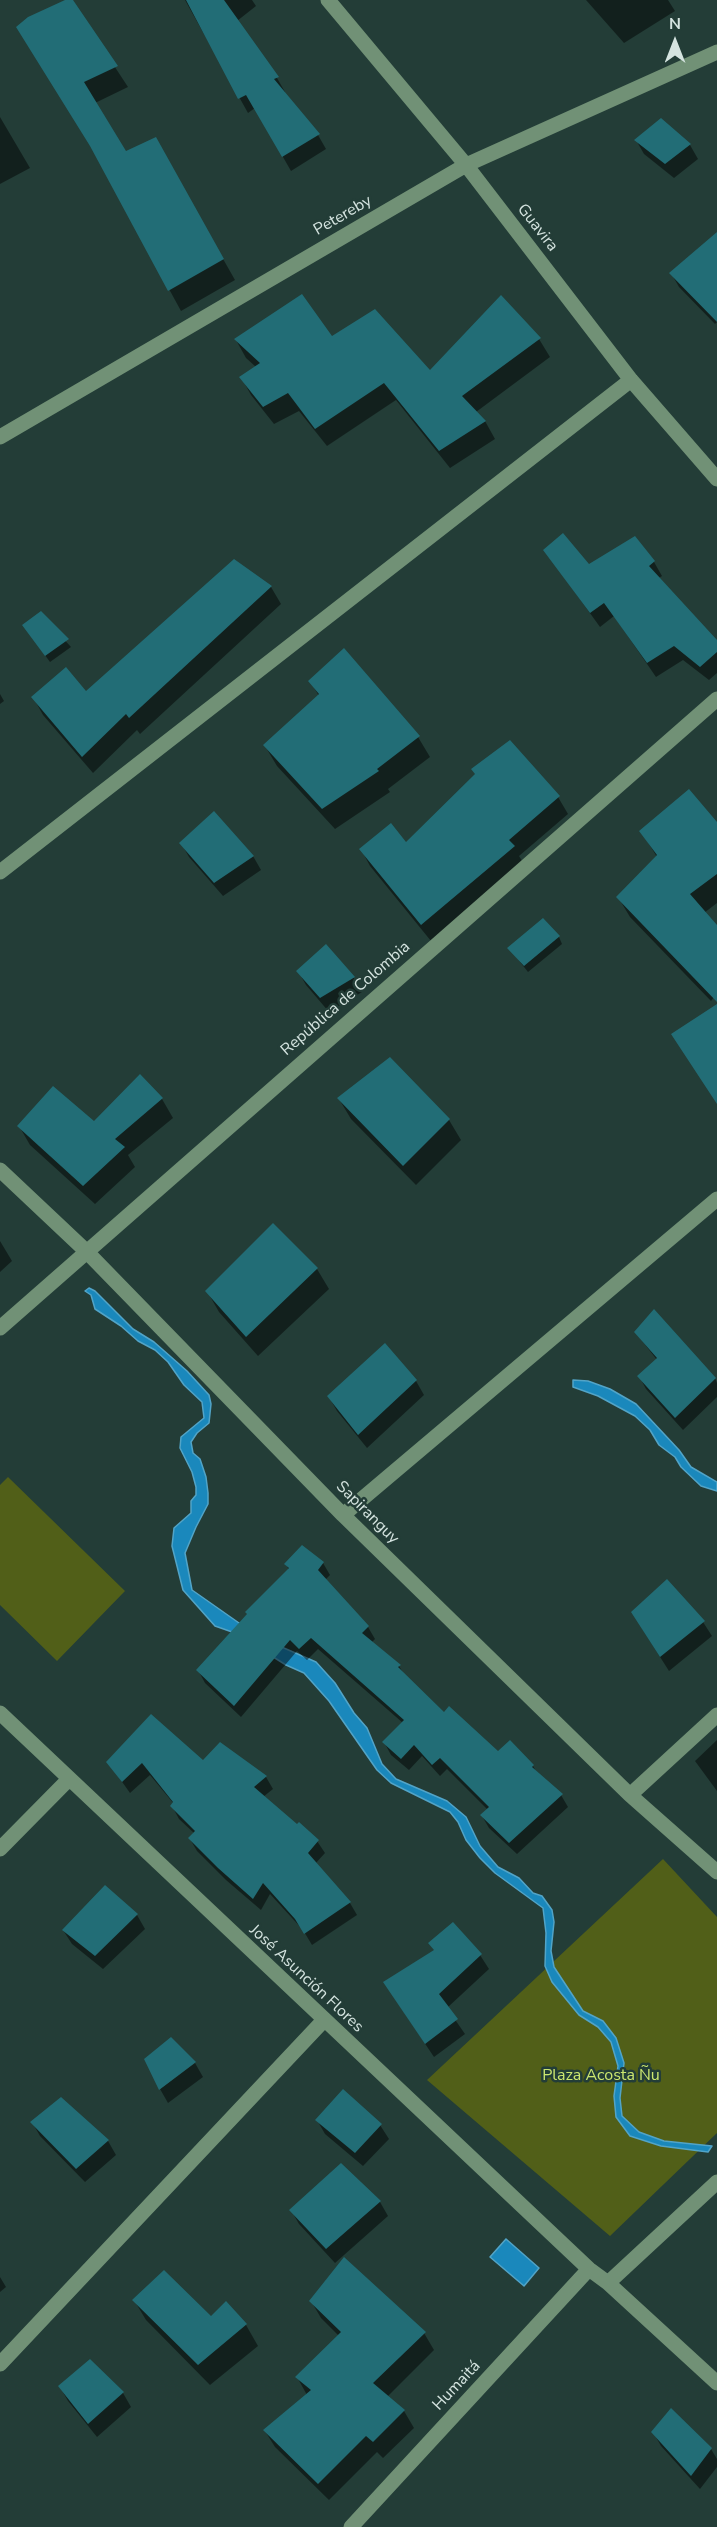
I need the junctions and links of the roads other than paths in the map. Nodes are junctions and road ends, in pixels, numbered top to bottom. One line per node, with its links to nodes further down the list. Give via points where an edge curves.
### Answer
1 (328, 0): 3 (street, Guavira)
2 (717, 52): 3 (street, Petereby)
3 (466, 165): 4 (street, Guavira); 5 (street, Petereby)
4 (631, 380): 6 (street, Guavira); 8 (street)
5 (0, 437)
6 (717, 479)
7 (717, 699): 11 (street, República de Colombia)
8 (0, 872)
9 (0, 1170): 11 (street, Sapiranguy)
10 (717, 1200): 13 (street)
11 (86, 1251): 12 (street, República de Colombia); 13 (street, Sapiranguy)
12 (0, 1329)
13 (343, 1515): 17 (street, Sapiranguy)
14 (0, 1713): 16 (street, José Asunción Flores)
15 (717, 1715): 17 (street)
16 (69, 1779): 18 (street); 20 (street, José Asunción Flores)
17 (630, 1795): 19 (street, Sapiranguy)
18 (0, 1849)
19 (717, 1872)
20 (324, 2020): 22 (street, José Asunción Flores); 24 (street)
21 (717, 2182): 23 (street)
22 (589, 2269): 23 (street, José Asunción Flores); 26 (street, Humaitá)
23 (608, 2283): 25 (street, José Asunción Flores)
24 (0, 2364)
25 (717, 2383)
26 (354, 2526)

